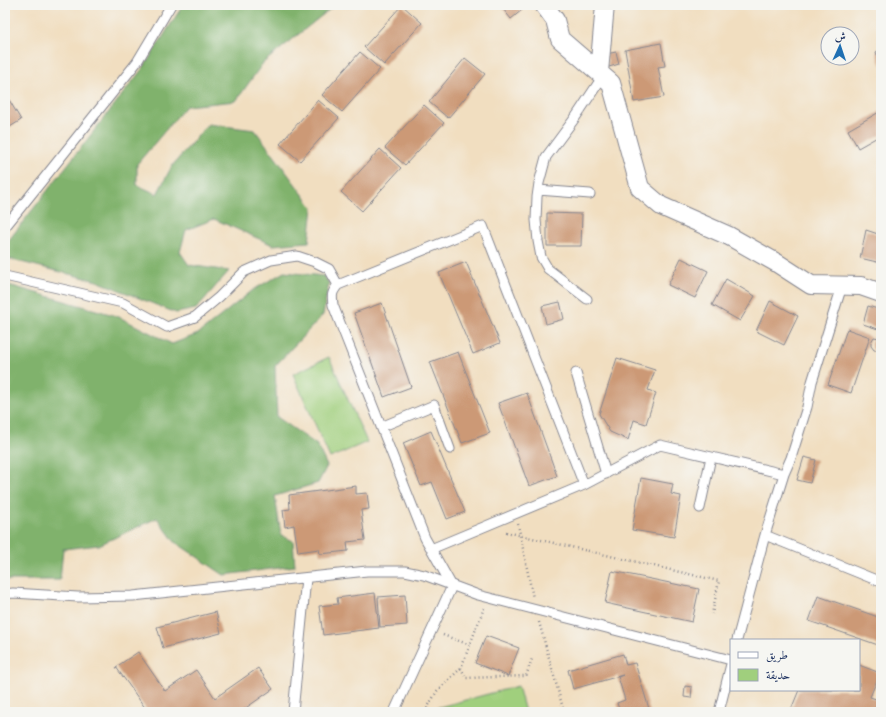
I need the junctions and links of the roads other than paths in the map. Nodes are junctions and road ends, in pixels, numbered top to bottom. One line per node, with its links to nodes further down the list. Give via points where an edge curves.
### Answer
1 (172, 5): 8 (lane, via 137,62)
2 (544, 5): 4 (street)
3 (606, 5): 5 (street)
4 (555, 12): 5 (street, via 560,39)
5 (601, 74): 6 (lane, via 575,118 546,157); 11 (street, via 611,83 640,188 661,206 729,236 811,285)
6 (538, 190): 7 (lane); 13 (lane, via 536,220 541,257 548,269)
7 (590, 194)
8 (5, 227)
9 (5, 276): 10 (lane, via 123,303 167,327 195,317 244,272 271,260 297,256 315,262 329,269)
10 (338, 285): 15 (lane, via 333,290 333,305); 20 (lane, via 483,226)
11 (842, 286): 12 (street, via 860,286); 19 (lane, via 812,382 807,407)
12 (881, 293)
13 (587, 299)
14 (576, 373): 18 (lane)
15 (381, 427): 16 (lane, via 434,405); 23 (lane)
16 (450, 449)
17 (711, 457): 18 (lane, via 660,445); 19 (lane); 21 (lane)
18 (606, 474): 20 (lane)
19 (784, 474): 22 (lane)
20 (584, 485): 23 (lane)
21 (700, 508)
22 (765, 536): 25 (lane); 28 (lane)
23 (431, 549): 26 (lane)
24 (306, 578): 26 (lane, via 367,571 405,572 424,575); 27 (lane, via 133,596); 31 (lane)
25 (881, 582)
26 (452, 586): 29 (lane, via 478,596); 32 (lane)
27 (5, 594)
28 (737, 639)
29 (730, 660)
30 (730, 668): 33 (lane)
31 (293, 712)
32 (394, 712)
33 (719, 712)

